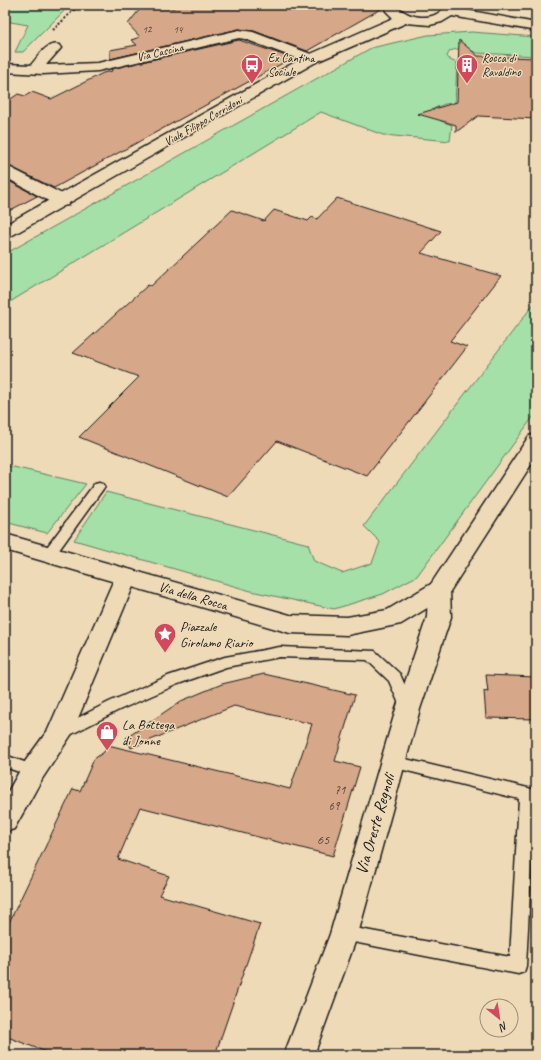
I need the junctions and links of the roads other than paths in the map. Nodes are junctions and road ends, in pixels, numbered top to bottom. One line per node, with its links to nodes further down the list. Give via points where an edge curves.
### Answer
1 (392, 5): 3 (main road, via 396,14)
2 (448, 8): 3 (main road, via 445,16 432,20); 4 (main road)
3 (406, 18): 6 (main road, Viale Filippo Corridoni)
4 (536, 27)
5 (54, 48): 8 (main road)
6 (311, 59): 8 (main road, Via Cascina, via 248,35 238,34 98,66); 10 (main road, Viale Filippo Corridoni)
7 (5, 68): 8 (main road, Via Cascina)
8 (34, 69)
9 (5, 170): 10 (main road)
10 (62, 201): 11 (main road, Viale Filippo Corridoni)
11 (5, 232)
12 (536, 441): 17 (main road, Via della Rocca)
13 (99, 486): 15 (lane)
14 (5, 542): 15 (main road, Via della Rocca)
15 (49, 554): 16 (main road, Via della Rocca)
16 (126, 577): 17 (main road, Via della Rocca, via 290,624 347,626 393,618); 19 (main road)
17 (440, 590): 18 (main road, Via Oreste Regnoli, via 439,617)
18 (408, 709): 19 (lane, via 395,678 370,655 280,652 225,662 173,680 114,706); 21 (main road, Via Oreste Regnoli)
19 (58, 735): 22 (main road)
20 (5, 761): 22 (lane)
21 (393, 762): 24 (main road, Via Oreste Regnoli); 24 (lane, via 527,794 518,966)
22 (33, 771): 23 (main road)
23 (5, 821)
24 (344, 934): 25 (main road, Via Oreste Regnoli)
25 (299, 1055)

